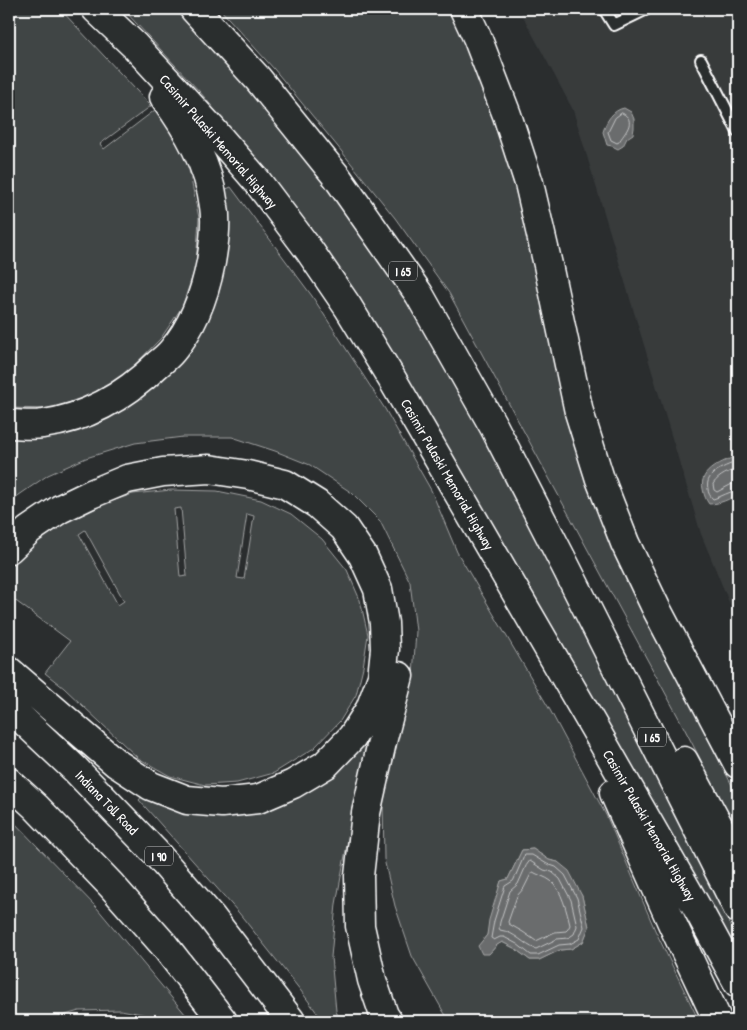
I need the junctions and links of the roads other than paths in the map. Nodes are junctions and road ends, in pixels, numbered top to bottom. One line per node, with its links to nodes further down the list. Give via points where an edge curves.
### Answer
1 (96, 9): 6 (highway, Casimir Pulaski Memorial Highway)
2 (194, 9): 12 (highway, I 65, via 258,79 337,177 419,294)
3 (464, 9): 16 (highway, via 507,115 529,183 579,412 600,479 625,543 656,608)
4 (604, 9): 5 (lane, via 614,25)
5 (647, 9)
6 (129, 39): 9 (highway, via 196,147 207,176 214,206 215,239 207,283 192,321 172,352 144,378 113,400 79,416 42,425); 15 (highway, Casimir Pulaski Memorial Highway, via 257,181 348,307)
7 (701, 60): 8 (lane)
8 (738, 132)
9 (9, 424)
10 (9, 528): 23 (highway, via 50,496 83,478 120,463 181,452 257,458 295,470 329,492 358,518 394,580 403,646 366,813 359,876 360,926 372,980)
11 (9, 549): 13 (highway, via 29,530 60,509 127,479 163,472 209,469 285,484 317,504 344,528 363,556 378,589 386,649 382,677 370,709 352,737 325,765 294,784 258,799 222,803 187,800 151,786 116,763)
12 (565, 565): 18 (highway, via 622,646); 19 (highway, I 65)
13 (9, 671)
14 (9, 707): 22 (highway, Indiana Toll Road / I 90, via 76,770 154,851 212,918)
15 (595, 729): 20 (highway, Casimir Pulaski Memorial Highway); 24 (highway, via 616,799)
16 (738, 764)
17 (9, 782): 21 (highway, via 111,885 164,945)
18 (738, 862)
19 (738, 909)
20 (738, 983)
21 (223, 1021)
22 (291, 1021)
23 (388, 1021)
24 (718, 1021)

